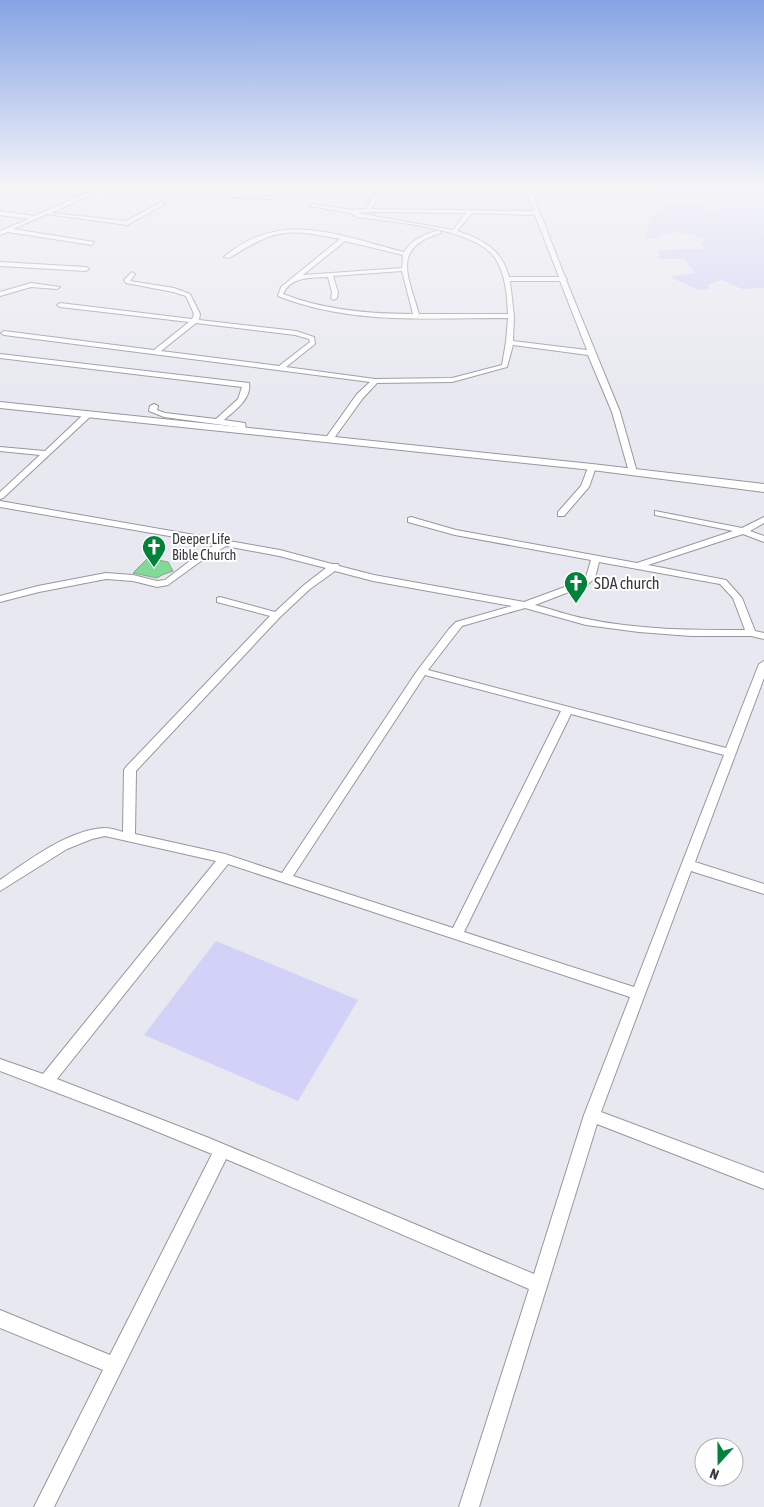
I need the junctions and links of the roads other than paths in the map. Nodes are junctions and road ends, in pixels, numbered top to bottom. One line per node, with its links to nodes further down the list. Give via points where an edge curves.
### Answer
1 (230, 255): 6 (street)
2 (324, 255): 12 (street)
3 (405, 255): 9 (street)
4 (496, 255): 13 (street)
5 (554, 255): 14 (street)
6 (227, 257)
7 (0, 264): 8 (street)
8 (86, 269)
9 (405, 269): 11 (street); 19 (street)
10 (132, 274): 21 (street, via 128,282 188,295 197,314)
11 (330, 275): 12 (street); 17 (street)
12 (297, 277): 19 (street, via 283,288 280,295 337,312 375,316)
13 (508, 279): 14 (street); 20 (street)
14 (564, 279): 25 (street)
15 (57, 286): 16 (street, via 31,285)
16 (0, 294)
17 (334, 298)
18 (60, 305): 21 (street)
19 (416, 315): 20 (street)
20 (511, 316): 23 (street)
21 (195, 321): 24 (street); 27 (street, via 312,338 313,343)
22 (4, 333): 24 (street)
23 (511, 343): 25 (street); 28 (street, via 502,368 452,380)
24 (156, 352): 27 (street)
25 (590, 353): 39 (street, via 616,412)
26 (0, 356): 33 (street, via 246,385 244,397)
27 (282, 368): 28 (street)
28 (374, 381): 35 (street)
29 (0, 405): 31 (street)
30 (154, 406): 32 (street, via 152,411)
31 (88, 415): 32 (street); 37 (street)
32 (176, 421): 33 (street); 34 (street)
33 (219, 421): 34 (street, via 242,425)
34 (242, 431): 35 (street)
35 (329, 439): 38 (street)
36 (0, 449): 37 (street)
37 (46, 453): 41 (street)
38 (592, 467): 39 (street); 44 (street, via 582,491)
39 (633, 472): 40 (street)
40 (764, 488)
41 (0, 496)
42 (0, 504): 49 (street)
43 (658, 513): 47 (street)
44 (561, 514)
45 (411, 520): 50 (street, via 455,532)
46 (764, 520): 47 (street)
47 (743, 531): 48 (street); 52 (street)
48 (764, 539)
49 (225, 543): 51 (street); 53 (street, via 168,582 157,584 106,576)
50 (596, 558): 52 (street); 55 (street, via 590,578 584,583)
51 (335, 566): 55 (street, via 410,586); 56 (street)
52 (639, 566): 57 (street, via 730,586)
53 (0, 599)
54 (220, 600): 56 (street)
55 (525, 605): 57 (street, via 586,622 639,629); 60 (street, via 459,624)
56 (277, 615): 63 (street, via 130,770)
57 (750, 633): 58 (street)
58 (764, 636)
59 (764, 664): 62 (street)
60 (422, 671): 61 (street); 66 (street)
61 (567, 710): 62 (street); 69 (street)
62 (731, 754): 65 (street)
63 (129, 838): 64 (street); 67 (street, via 105,832 88,834 44,855)
64 (225, 859): 66 (street); 72 (street)
65 (688, 865): 68 (street); 70 (street)
66 (285, 878): 69 (street)
67 (0, 886)
68 (764, 889)
69 (456, 934): 70 (street)
70 (638, 994): 73 (street)
71 (0, 1065): 72 (street)
72 (47, 1081): 74 (street)
73 (592, 1115): 75 (street); 76 (street)
74 (222, 1151): 76 (street); 78 (street)
75 (764, 1181)
76 (538, 1285): 80 (street)
77 (0, 1319): 78 (street)
78 (114, 1366): 79 (street)
79 (44, 1507)
80 (469, 1507)

